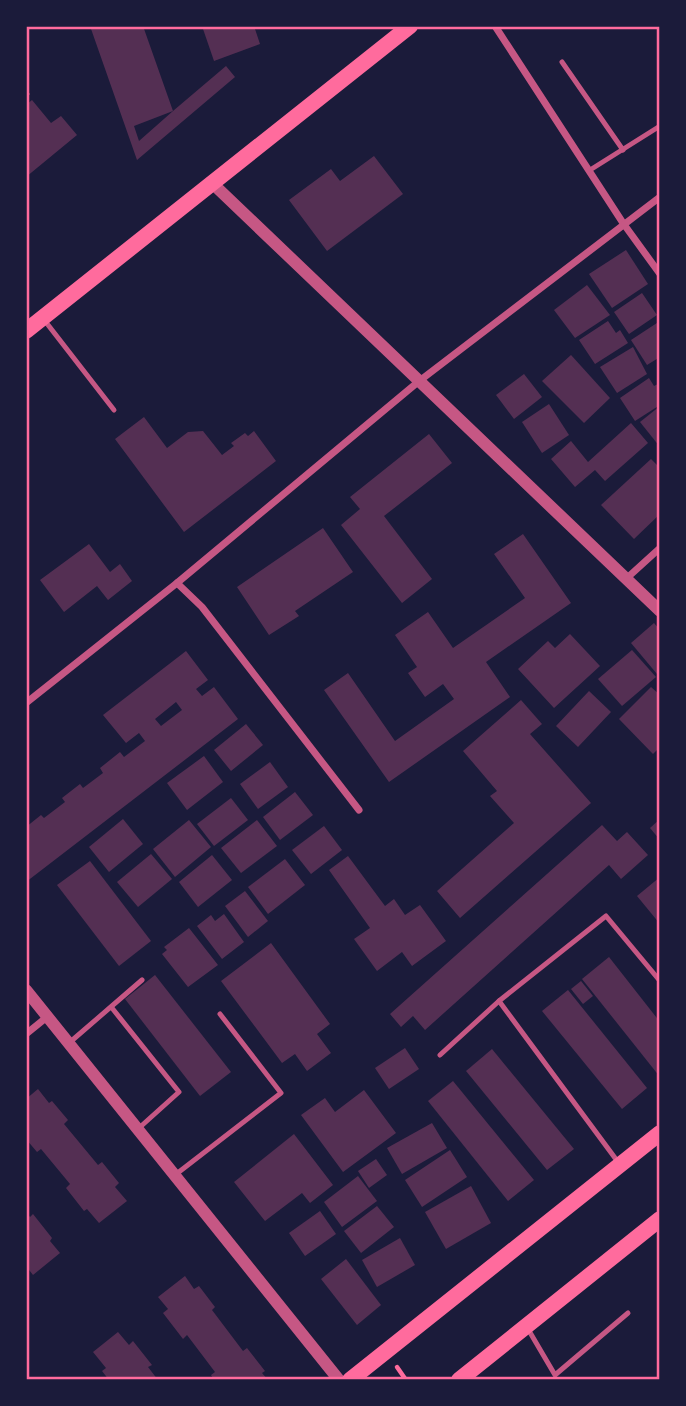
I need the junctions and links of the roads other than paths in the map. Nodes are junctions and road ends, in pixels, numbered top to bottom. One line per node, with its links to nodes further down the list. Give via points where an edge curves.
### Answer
1 (410, 26): 7 (main road)
2 (495, 26): 6 (street)
3 (562, 62): 5 (lane)
4 (660, 126): 5 (lane)
5 (622, 150): 6 (lane)
6 (590, 170): 9 (street)
7 (211, 182): 11 (main road); 13 (street)
8 (660, 197): 9 (street)
9 (623, 223): 10 (street); 13 (street)
10 (660, 274)
11 (43, 318): 12 (main road); 14 (lane)
12 (26, 331)
13 (418, 382): 16 (street); 17 (street)
14 (114, 410)
15 (660, 548): 16 (street)
16 (627, 578): 18 (street)
17 (177, 583): 19 (street); 20 (street, via 202,607)
18 (660, 611)
19 (26, 702)
20 (359, 810)
21 (142, 980): 25 (lane)
22 (660, 981): 24 (lane, via 606,916)
23 (26, 990): 27 (street)
24 (499, 1001): 30 (lane); 33 (lane)
25 (112, 1008): 29 (lane); 31 (lane, via 179,1092)
26 (220, 1014): 34 (lane, via 281,1094)
27 (47, 1017): 28 (street); 29 (street)
28 (26, 1034)
29 (69, 1043): 31 (street)
30 (440, 1055)
31 (138, 1129): 34 (street)
32 (660, 1133): 33 (main road)
33 (619, 1164): 40 (main road)
34 (175, 1175): 39 (street)
35 (660, 1219): 37 (main road)
36 (628, 1313): 38 (lane)
37 (526, 1326): 38 (lane); 41 (main road)
38 (556, 1377)
39 (339, 1380)
40 (349, 1380)
41 (459, 1380)

